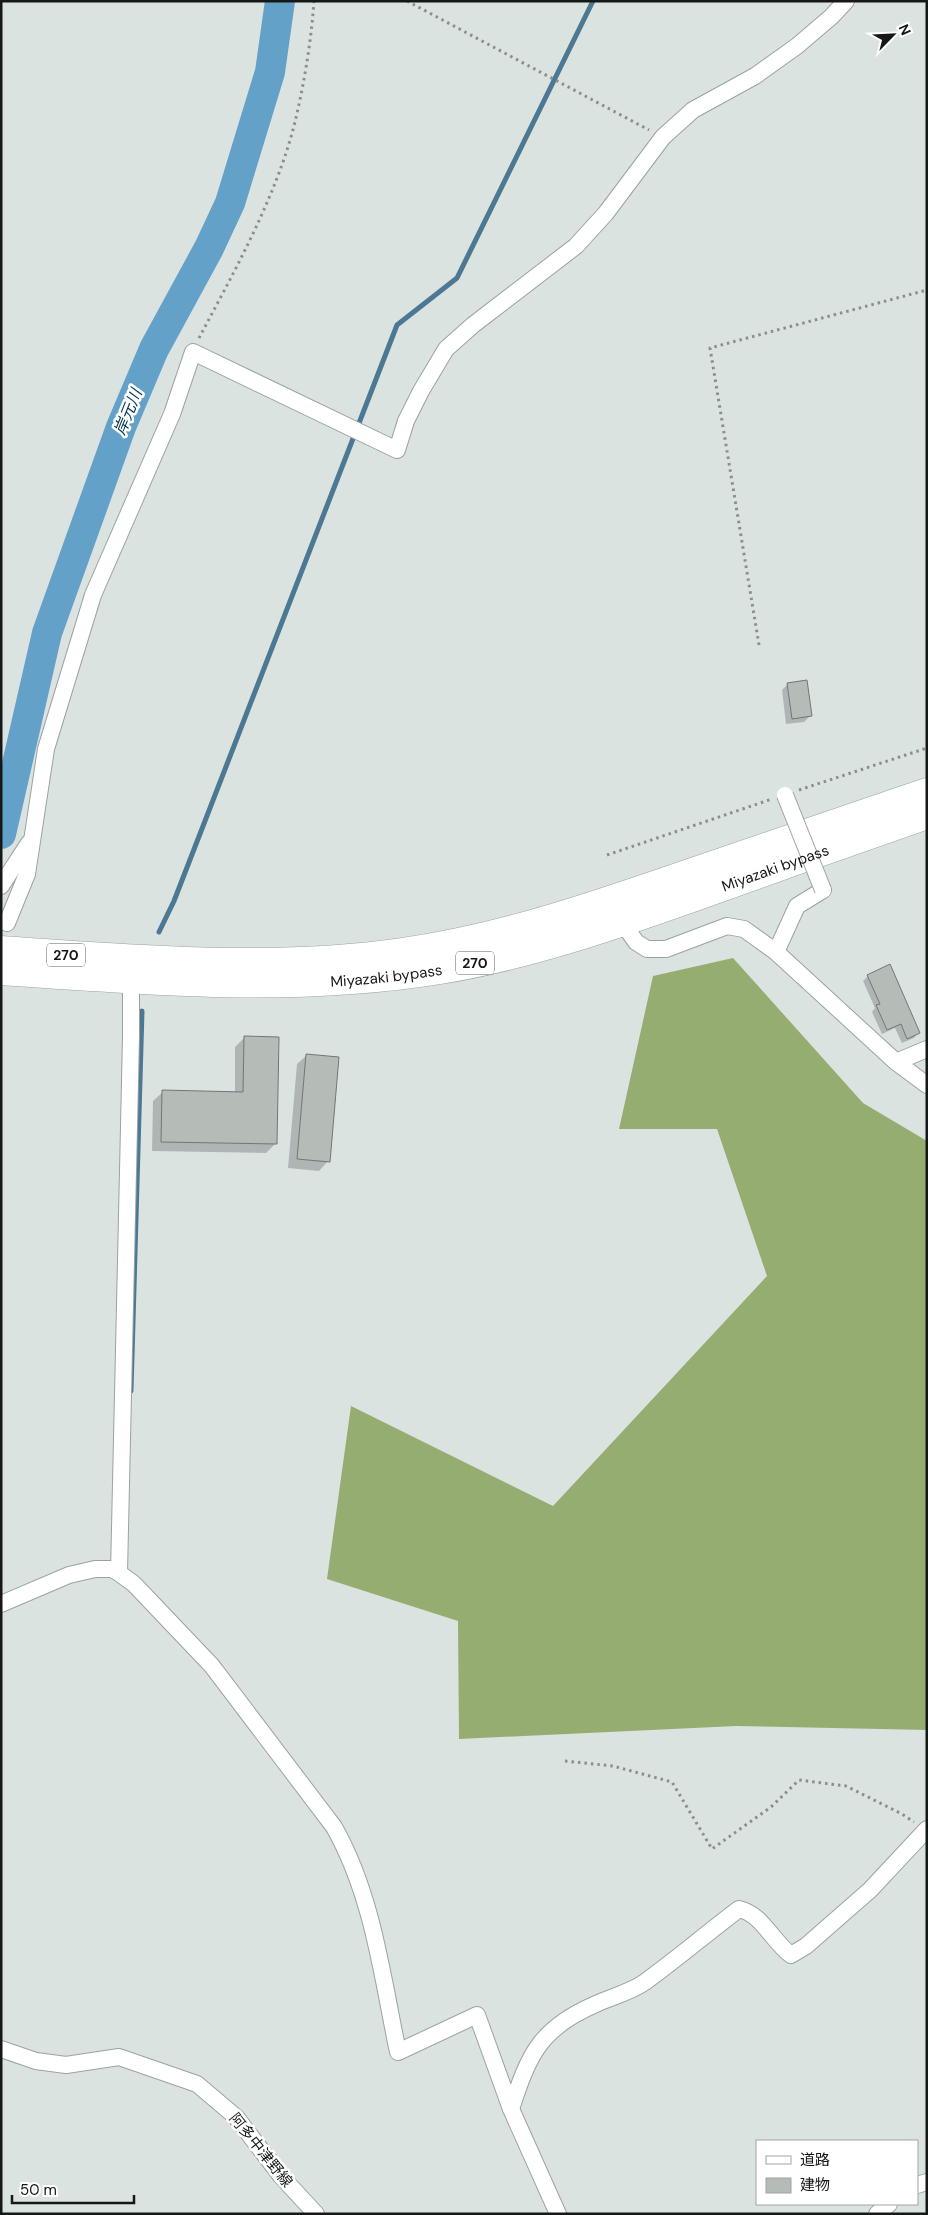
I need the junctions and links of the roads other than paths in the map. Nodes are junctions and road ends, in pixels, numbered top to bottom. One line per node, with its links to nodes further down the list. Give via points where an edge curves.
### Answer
1 (846, 1): 5 (street, via 797,46 755,76 693,110 663,137 606,213 576,246 446,349 406,421 397,450 193,352 172,414 93,595 46,749)
2 (927, 792): 11 (highway, Miyazaki bypass / 270, via 532,925 460,942 402,952 281,963)
3 (785, 795): 10 (street, bridge, via 822,890 796,906)
4 (927, 815): 7 (highway, Miyazaki bypass / 270)
5 (33, 837): 6 (street); 8 (street, via 26,874)
6 (1, 886)
7 (622, 922): 10 (street, via 636,942 647,949 666,949 727,926 744,930); 11 (highway, Miyazaki bypass / 270, via 496,959 389,977 287,985 233,985)
8 (7, 923)
9 (1, 950): 11 (highway, Miyazaki bypass / 270)
10 (776, 952): 14 (street)
11 (131, 969): 12 (highway, Miyazaki bypass / 270); 16 (street)
12 (1, 971)
13 (927, 1049): 14 (street)
14 (896, 1062): 15 (street)
15 (927, 1085)
16 (119, 1573): 17 (street, via 112,1569 95,1569 69,1575); 20 (street, via 134,1584 212,1666 339,1835 366,1899 398,2052 477,2015)
17 (1, 1604)
18 (926, 1830): 20 (street, via 870,1890 806,1946 791,1955 749,1911 738,1909 643,1983 562,2021 533,2052 520,2080)
19 (1, 2049): 22 (street, 阿多中津野線, via 36,2062 66,2065 119,2057 196,2084 236,2117 281,2176)
20 (512, 2109): 23 (street)
21 (888, 2205): 24 (street)
22 (316, 2214)
23 (558, 2214)
24 (877, 2214)

